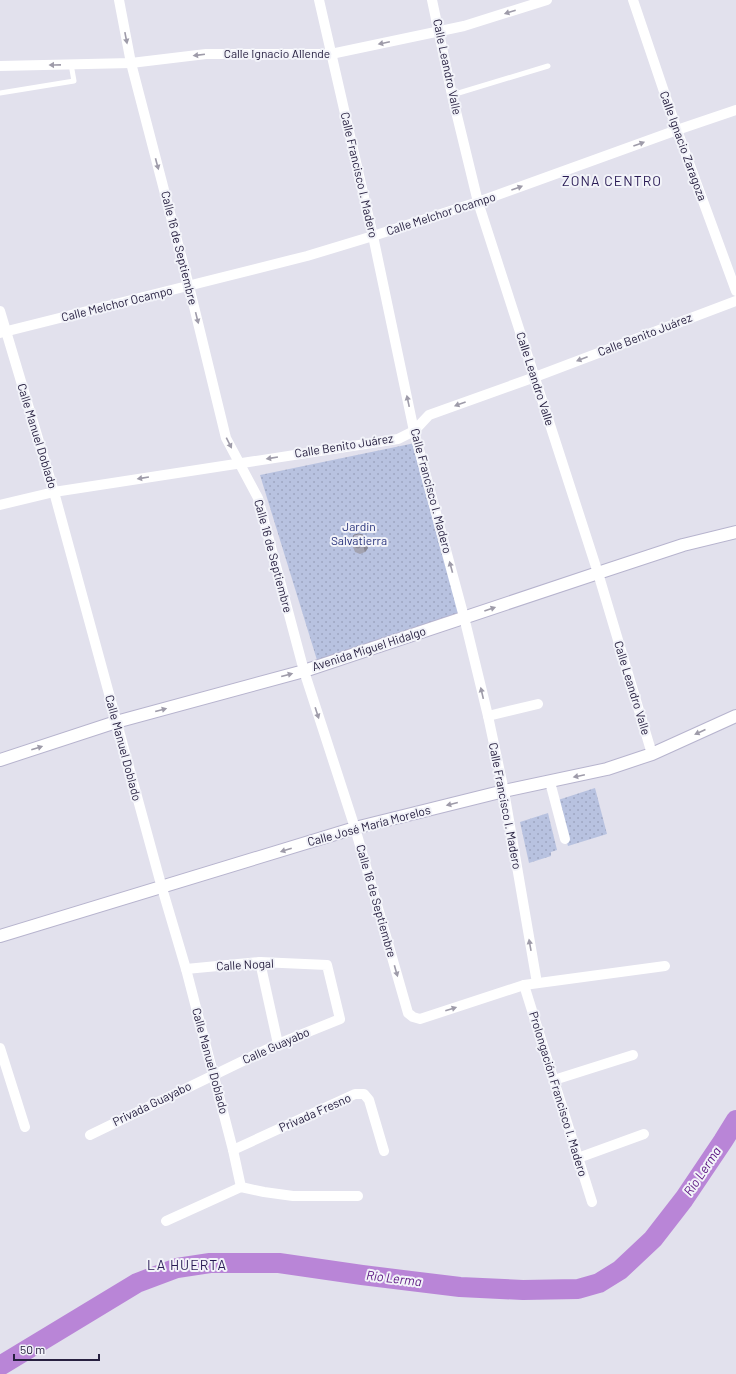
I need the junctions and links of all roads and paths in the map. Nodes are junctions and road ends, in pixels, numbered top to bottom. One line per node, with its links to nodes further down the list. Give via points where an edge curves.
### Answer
1 (119, 0): 8 (street, Calle 16 de Septiembre, one-way to 8)
2 (319, 0): 7 (street, Calle Francisco I. Madero)
3 (432, 0): 6 (street, Calle Leandro Valle)
4 (547, 0): 6 (street, Calle Ignacio Allende, one-way to 6)
5 (633, 0): 15 (street, Calle Ignacio Zaragoza)
6 (438, 32): 7 (street, Calle Ignacio Allende, one-way to 7); 13 (street, Calle Leandro Valle)
7 (331, 54): 8 (street, Calle Ignacio Allende, one-way to 8, via 206,54); 17 (street, Calle Francisco I. Madero)
8 (131, 63): 9 (street, Calle Ignacio Allende); 18 (street, Calle 16 de Septiembre, one-way to 18)
9 (71, 64): 10 (street, Calle Ignacio Allende, one-way to 10); 12 (lane, via 74,81)
10 (0, 66)
11 (548, 66): 13 (lane)
12 (0, 93)
13 (452, 94): 16 (street, Calle Leandro Valle)
14 (736, 110): 15 (street, Calle Melchor Ocampo)
15 (677, 130): 16 (street, Calle Melchor Ocampo, one-way to 15); 19 (street, Calle Ignacio Zaragoza)
16 (478, 202): 17 (street, Calle Melchor Ocampo); 23 (street, Calle Leandro Valle)
17 (373, 236): 18 (street, Calle Melchor Ocampo); 24 (street, Calle Francisco I. Madero, one-way to 17)
18 (189, 286): 22 (street, Calle Melchor Ocampo); 25 (street, Calle 16 de Septiembre, one-way to 25, via 226,438)
19 (736, 291)
20 (736, 301): 23 (street, Calle Benito Juárez, one-way to 23)
21 (0, 311): 22 (street, Calle Manuel Doblado)
22 (3, 333): 26 (street, Calle Manuel Doblado)
23 (535, 377): 24 (street, Calle Benito Juárez, one-way to 24, via 429,415); 29 (street, Calle Leandro Valle)
24 (414, 431): 25 (street, Calle Benito Juárez, one-way to 25, via 398,439); 30 (street, Calle Francisco I. Madero, one-way to 24)
25 (239, 463): 26 (street, Calle Benito Juárez, one-way to 26); 31 (street, Calle 16 de Septiembre, via 258,498)
26 (54, 492): 27 (street, Calle Benito Juárez); 35 (street, Calle Manuel Doblado)
27 (0, 505)
28 (736, 532): 29 (street, Avenida Miguel Hidalgo, via 683,545)
29 (598, 573): 30 (street, Avenida Miguel Hidalgo, one-way to 29); 36 (street, Calle Leandro Valle)
30 (464, 617): 31 (street, Avenida Miguel Hidalgo); 33 (street, Calle Francisco I. Madero, one-way to 30)
31 (304, 671): 35 (street, Avenida Miguel Hidalgo, one-way to 31); 40 (street, Calle 16 de Septiembre, one-way to 40)
32 (538, 704): 33 (street)
33 (488, 716): 39 (street, Calle Francisco I. Madero)
34 (736, 716): 36 (street, Calle José María Morelos, one-way to 36)
35 (116, 722): 37 (street, Avenida Miguel Hidalgo, one-way to 35); 42 (street, Calle Manuel Doblado)
36 (652, 754): 38 (street, Calle José María Morelos, one-way to 38, via 607,769)
37 (0, 760)
38 (550, 782): 39 (street, Calle José María Morelos); 41 (street)
39 (504, 791): 40 (street, Calle José María Morelos, one-way to 40); 47 (street, Calle Francisco I. Madero, one-way to 39)
40 (355, 828): 42 (street, Calle José María Morelos, one-way to 42); 48 (street, Calle 16 de Septiembre, one-way to 48, via 408,1013 420,1018)
41 (565, 839)
42 (162, 888): 43 (street, Calle José María Morelos); 46 (street, Calle Manuel Doblado)
43 (0, 936)
44 (260, 962): 46 (street, Calle Nogal); 49 (street, Calle Nogal, via 327,965); 50 (street)
45 (665, 966): 47 (street)
46 (186, 969): 53 (street, Calle Manuel Doblado)
47 (537, 983): 48 (street)
48 (524, 985): 54 (street, Prolongación Francisco I. Madero)
49 (340, 1018): 50 (street, Calle Guayabo)
50 (278, 1044): 53 (street, Calle Guayabo)
51 (0, 1048): 55 (street)
52 (633, 1055): 54 (street)
53 (214, 1074): 57 (street, Privada Guayabo); 58 (street, Calle Manuel Doblado)
54 (554, 1080): 60 (street, Prolongación Francisco I. Madero)
55 (25, 1127)
56 (644, 1134): 60 (street)
57 (90, 1135)
58 (233, 1150): 59 (street, Privada Fresno, via 355,1094 364,1094 369,1100); 61 (street, Calle Manuel Doblado)
59 (384, 1151)
60 (578, 1158): 63 (street, Prolongación Francisco I. Madero)
61 (241, 1187): 62 (street, via 293,1196); 64 (street)
62 (358, 1196)
63 (592, 1202)
64 (166, 1221)

